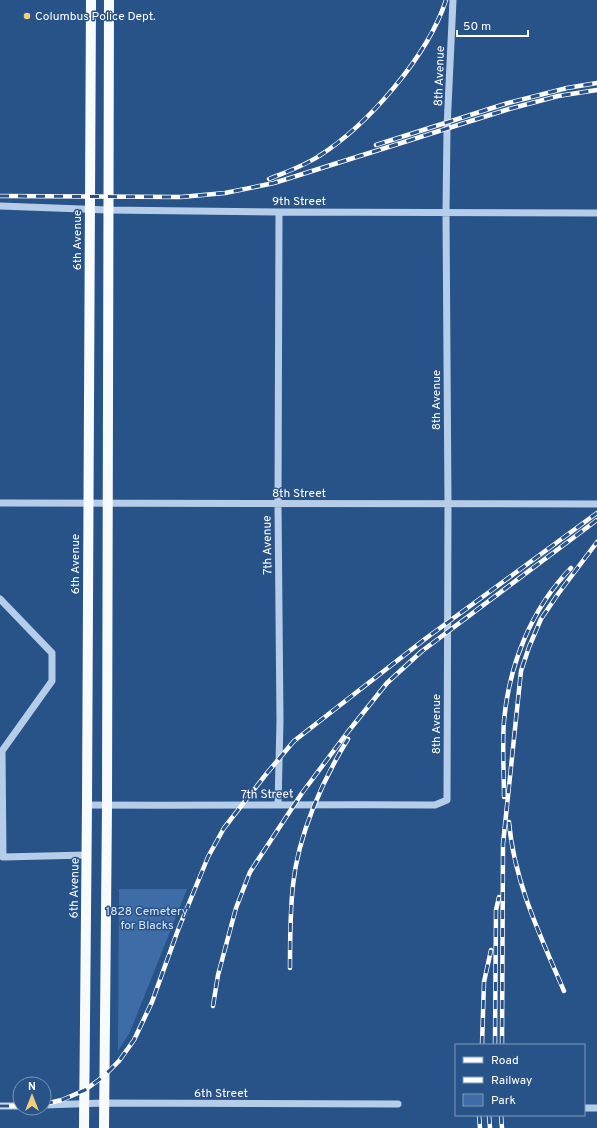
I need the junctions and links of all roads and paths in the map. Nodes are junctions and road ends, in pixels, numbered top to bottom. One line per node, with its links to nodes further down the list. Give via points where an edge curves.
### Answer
1 (91, 0): 5 (main road, 6th Avenue)
2 (109, 0): 6 (main road)
3 (453, 0): 8 (street, 8th Avenue)
4 (0, 206): 5 (street, 9th Street)
5 (90, 209): 6 (street, 9th Street); 11 (main road, 6th Avenue)
6 (108, 210): 7 (street, 9th Street); 12 (main road)
7 (279, 212): 8 (street, 9th Street); 13 (street, 7th Avenue)
8 (446, 213): 9 (street, 9th Street); 14 (street, 8th Avenue)
9 (597, 213)
10 (0, 503): 11 (street, 8th Street)
11 (89, 504): 12 (street, 8th Street); 18 (main road, 6th Avenue)
12 (108, 504): 13 (street, 8th Street); 20 (main road)
13 (278, 504): 14 (street, 8th Street); 19 (street, 7th Avenue)
14 (448, 504): 15 (street, 8th Street); 17 (street, 8th Avenue)
15 (597, 504)
16 (0, 599): 21 (street, via 52,652 52,681 2,751 3,857)
17 (447, 800): 19 (street, 7th Street, via 435,805)
18 (87, 805): 20 (street, 7th Street); 21 (main road, 6th Avenue)
19 (278, 805): 20 (street, 7th Street)
20 (107, 806): 23 (main road)
21 (87, 855): 22 (main road, 6th Avenue)
22 (85, 1103): 23 (street, 6th Street); 25 (street, 6th Street); 30 (main road, 6th Avenue)
23 (104, 1103): 24 (street, 6th Street); 31 (main road)
24 (398, 1104)
25 (52, 1105)
26 (0, 1106): 27 (street)
27 (12, 1106)
28 (585, 1108): 29 (street)
29 (597, 1108)
30 (84, 1128)
31 (104, 1128)

